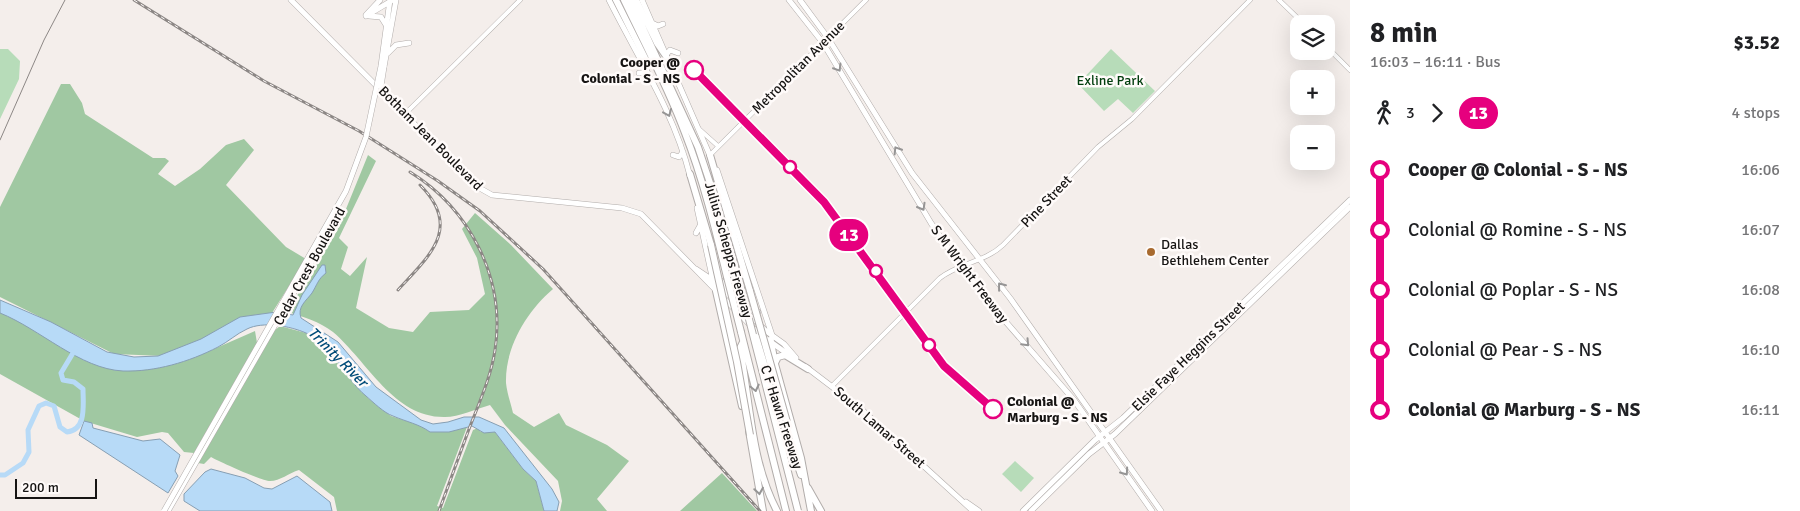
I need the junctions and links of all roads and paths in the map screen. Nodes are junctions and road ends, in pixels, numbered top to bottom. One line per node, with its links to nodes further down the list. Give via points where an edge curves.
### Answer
1 (291, 0): 32 (main road, Botham Jean Boulevard)
2 (392, 0): 15 (main road); 17 (main road); 20 (main road, Cedar Crest Boulevard); 27 (main road, Cedar Crest Boulevard)
3 (520, 0): 32 (street)
4 (609, 0): 28 (main road, Julius Schepps Freeway)
5 (616, 0): 28 (highway, via 645,58)
6 (624, 0): 53 (highway, Julius Schepps Freeway, bridge, via 685,132 706,194)
7 (630, 0): 49 (highway, Julius Schepps Freeway, bridge, via 698,147)
8 (636, 0): 26 (highway)
9 (642, 0): 18 (main road, Julius Schepps Freeway)
10 (789, 0): 23 (main road, S M Wright Freeway)
11 (800, 0): 21 (main road, S M Wright Freeway)
12 (866, 0): 21 (street, Metropolitan Avenue)
13 (1250, 0): 42 (street, Pine Street, via 1132,119 1098,147 1003,245)
14 (1279, 0): 16 (street)
15 (379, 1): 17 (main road)
16 (1295, 15)
17 (366, 16): 20 (main road, via 378,16)
18 (652, 23): 19 (main road); 26 (main road, Julius Schepps Freeway)
19 (663, 24)
20 (386, 25): 29 (main road, Cedar Crest Boulevard)
21 (828, 38): 23 (street, Metropolitan Avenue); 42 (main road, S M Wright Freeway, one-way to 21, via 904,161)
22 (409, 43): 27 (main road, via 393,47)
23 (823, 43): 34 (street, Metropolitan Avenue); 43 (main road, S M Wright Freeway, one-way to 43, via 931,224)
24 (678, 53): 26 (main road, via 668,50)
25 (1335, 55): 30 (street)
26 (666, 56): 33 (main road, Julius Schepps Freeway)
27 (386, 58): 29 (main road, Cedar Crest Boulevard)
28 (645, 66): 31 (main road, via 644,73); 35 (main road, Julius Schepps Freeway, one-way to 35)
29 (382, 67): 63 (main road, Cedar Crest Boulevard, bridge, via 366,137 346,191); 64 (main road, Cedar Crest Boulevard, bridge, via 366,149 348,196)
30 (1350, 70)
31 (639, 73)
32 (405, 114): 44 (main road, Botham Jean Boulevard, via 484,192 631,210 646,218)
33 (699, 129): 34 (street); 37 (main road, Julius Schepps Freeway)
34 (718, 146): 37 (street, Metropolitan Avenue)
35 (683, 152): 36 (main road, via 679,157); 38 (main road, Julius Schepps Freeway)
36 (672, 155)
37 (710, 155): 48 (main road, Julius Schepps Freeway); 60 (highway, bridge)
38 (690, 174): 45 (main road, Julius Schepps Freeway); 57 (highway, bridge, via 737,362)
39 (1350, 200): 41 (main road, Elsie Faye Heggins Street)
40 (1350, 207): 41 (main road, Elsie Faye Heggins Street)
41 (1322, 231): 58 (main road, Elsie Faye Heggins Street)
42 (979, 259): 43 (street, Pine Street); 58 (main road, S M Wright Freeway, one-way to 42)
43 (961, 266): 56 (street, Pine Street, via 940,278); 59 (main road, S M Wright Freeway, one-way to 59, via 985,298 1055,376)
44 (695, 268): 46 (main road, South Lamar Street); 47 (main road, Botham Jean Boulevard)
45 (712, 273): 46 (main road, Julius Schepps Freeway); 48 (main road, via 751,311)
46 (713, 281): 47 (main road, Julius Schepps Freeway); 50 (main road, South Lamar Street)
47 (716, 291): 51 (main road, South Lamar Street); 57 (highway, bridge)
48 (762, 308): 50 (main road, Julius Schepps Freeway)
49 (748, 320): 68 (highway, Julius Schepps Freeway, bridge); 70 (highway, C F Hawn Freeway, bridge, via 760,345 798,469)
50 (767, 328): 51 (main road); 52 (main road, South Lamar Street)
51 (757, 332): 52 (main road, South Lamar Street)
52 (771, 338): 54 (highway); 55 (main road, South Lamar Street)
53 (743, 340): 66 (highway, C F Hawn Freeway, via 740,348 758,456 767,490); 67 (highway, Julius Schepps Freeway, one-way to 67)
54 (775, 364): 55 (highway, via 778,357 784,355); 60 (highway)
55 (808, 368): 56 (main road, South Lamar Street)
56 (832, 385): 61 (main road, South Lamar Street)
57 (750, 435): 65 (highway, one-way to 65)
58 (1108, 435): 59 (main road, Elsie Faye Heggins Street); 76 (main road, S M Wright Freeway)
59 (1102, 439): 62 (main road, Elsie Faye Heggins Street); 75 (main road, S M Wright Freeway, one-way to 75)
60 (804, 476): 69 (highway)
61 (961, 499): 71 (main road, South Lamar Street); 72 (main road, South Lamar Street)
62 (1035, 504): 73 (main road, Elsie Faye Heggins Street); 74 (main road, Elsie Faye Heggins Street)
63 (164, 511)
64 (168, 511)
65 (763, 511)
66 (777, 511)
67 (786, 511)
68 (798, 511)
69 (811, 511)
70 (822, 511)
71 (973, 511)
72 (979, 511)
73 (1023, 511)
74 (1032, 511)
75 (1152, 511)
76 (1160, 511)

